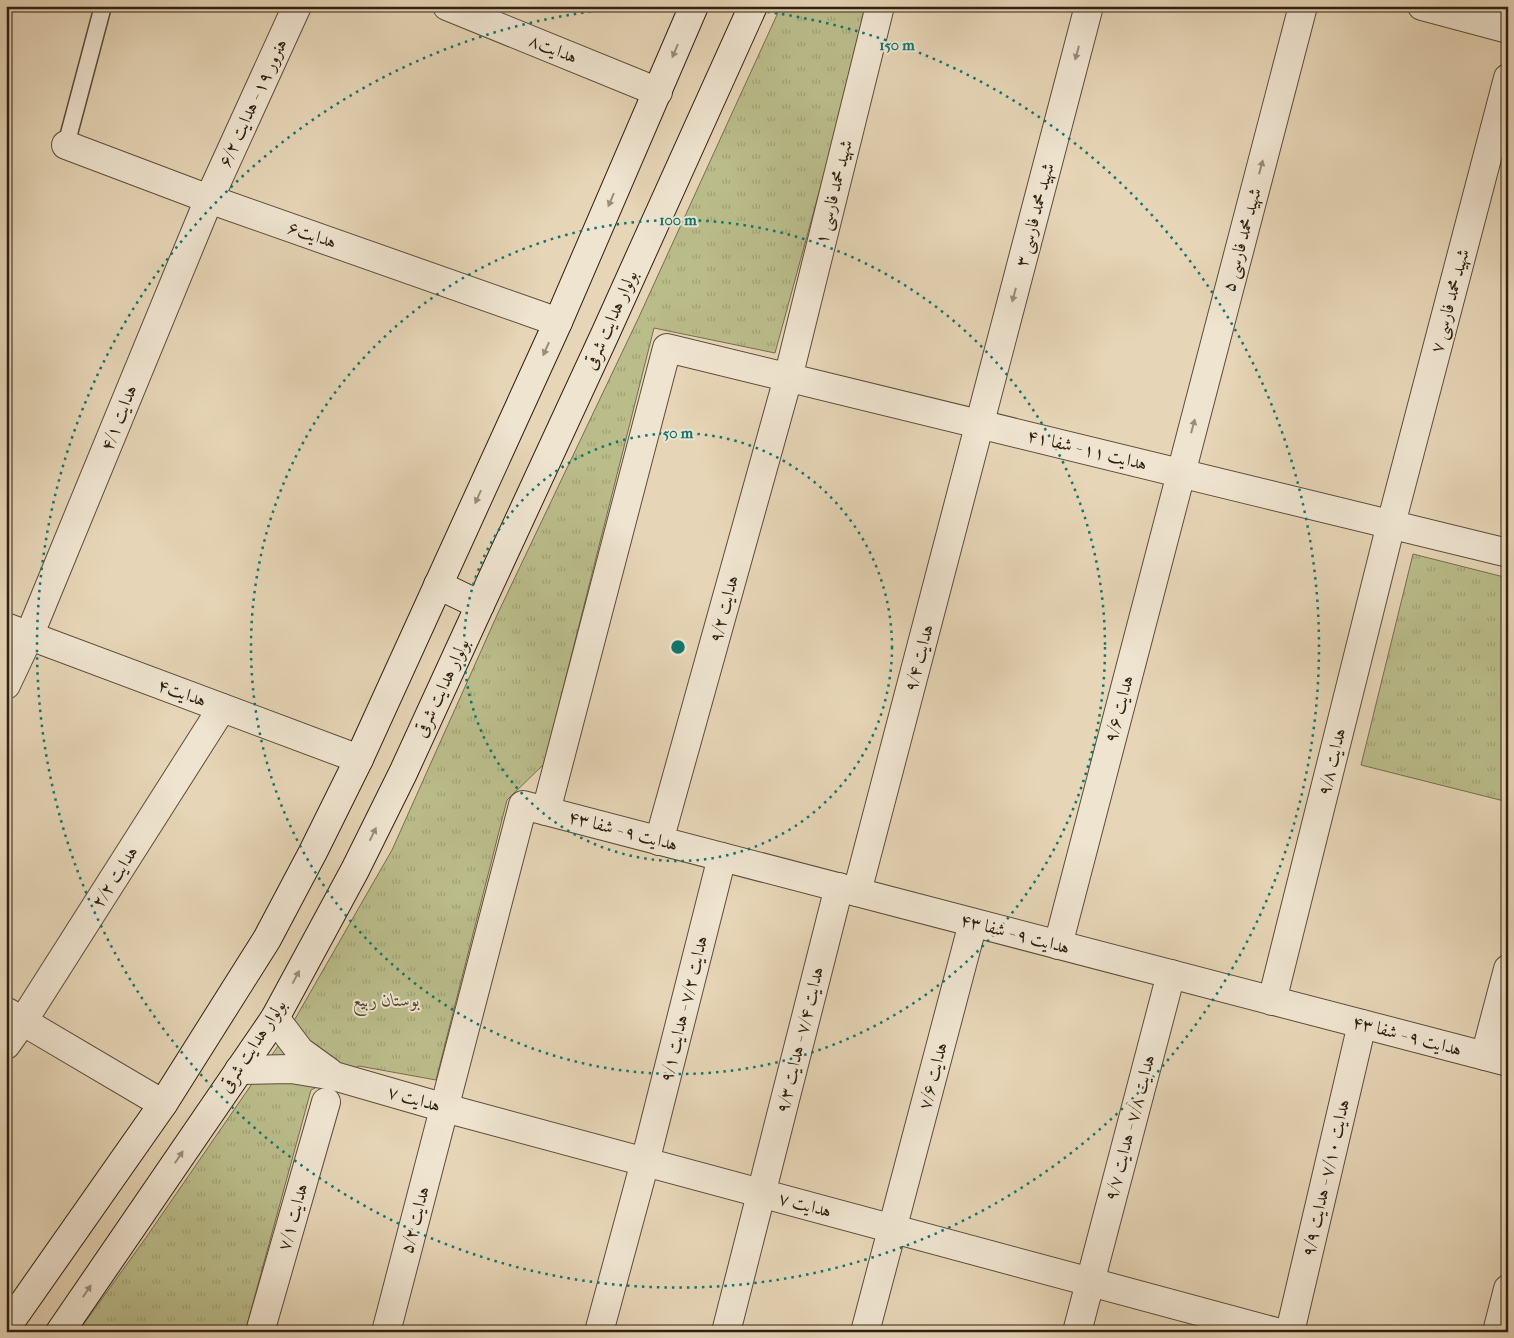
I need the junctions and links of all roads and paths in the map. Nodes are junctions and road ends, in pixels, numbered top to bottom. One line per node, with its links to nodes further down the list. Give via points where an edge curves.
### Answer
1 (103, 6): 13 (lane)
2 (297, 6): 14 (street, هنرور ۱۹ - هدایت ۶/۲)
3 (448, 6): 12 (street, هدایت۸)
4 (694, 6): 12 (street, one-way to 12)
5 (753, 6): 23 (street, بولوار هدایت شرقی)
6 (880, 6): 17 (street, شهید محمد فارسی ۱)
7 (1089, 6): 18 (street, شهید محمد فارسی ۳, one-way to 18)
8 (1303, 6): 19 (street, شهید محمد فارسی ۵, one-way to 8)
9 (1422, 6): 10 (street)
10 (1508, 29)
11 (1508, 78): 20 (street, شهید محمد فارسی ۷)
12 (658, 92): 15 (street, one-way to 15)
13 (66, 145): 14 (street, هدایت۶)
14 (208, 199): 15 (street, هدایت۶); 24 (street, هدایت ۴/۱)
15 (558, 322): 22 (street, one-way to 22)
16 (667, 348): 17 (street, هدایت ۱۱ - شفا ۴۱); 28 (street, هدایت ۵/۲)
17 (788, 378): 18 (street, هدایت ۱۱ - شفا ۴۱); 29 (street, هدایت ۹/۲)
18 (981, 424): 19 (street, هدایت ۱۱ - شفا ۴۱); 31 (street, هدایت ۹/۴)
19 (1180, 473): 20 (street, هدایت ۱۱ - شفا ۴۱); 33 (street, هدایت ۹/۶)
20 (1391, 524): 21 (street, هدایت ۱۱ - شفا ۴۱); 36 (street, هدایت ۹/۸)
21 (1508, 553)
22 (438, 585): 23 (street); 27 (street)
23 (480, 605): 38 (street, بولوار هدایت شرقی, one-way to 23, via 403,774)
24 (17, 632): 25 (street, هدایت ۴/۱); 26 (street, هدایت۴)
25 (6, 685)
26 (222, 708): 27 (street, هدایت۴); 37 (street, هدایت ۲/۲)
27 (358, 759): 45 (street, via 267,939)
28 (534, 808): 29 (street, هدایت ۹ - شفا ۴۳); 46 (street, هدایت ۵/۲)
29 (660, 841): 30 (street, هدایت ۹ - شفا ۴۳)
30 (722, 857): 31 (street, هدایت ۹ - شفا ۴۳); 47 (street, هدایت ۷/۲ - هدایت ۹/۱)
31 (848, 890): 32 (street, هدایت ۹ - شفا ۴۳); 48 (street, هدایت ۷/۴ - هدایت ۹/۳)
32 (974, 923): 33 (street, هدایت ۹ - شفا ۴۳); 49 (street, هدایت ۷/۶)
33 (1058, 944): 35 (street, هدایت ۹ - شفا ۴۳)
34 (1508, 969): 41 (street)
35 (1171, 974): 36 (street, هدایت ۹ - شفا ۴۳); 50 (street, هدایت ۷/۸ - هدایت ۹/۷)
36 (1272, 1000): 39 (street, هدایت ۹ - شفا ۴۳)
37 (14, 1017): 40 (street, هدایت ۲/۲); 45 (street)
38 (274, 1018): 42 (street, بولوار هدایت شرقی); 43 (street, هدایت ۷, via 300,1051)
39 (1362, 1024): 41 (street, هدایت ۹ - شفا ۴۳); 61 (street, هدایت ۷/۱۰ - هدایت ۹/۹)
40 (6, 1045)
41 (1496, 1059)
42 (239, 1070): 43 (street, هدایت ۷, via 291,1069); 53 (street, بولوار هدایت شرقی, one-way to 42)
43 (334, 1076): 46 (street, هدایت ۷)
44 (326, 1102): 54 (street, هدایت ۷/۱)
45 (163, 1104): 52 (street)
46 (445, 1108): 47 (street, هدایت ۷); 55 (street, هدایت ۵/۲)
47 (645, 1162): 48 (street, هدایت ۷); 56 (street, هدایت ۷/۲ - هدایت ۹/۱)
48 (762, 1193): 49 (street, هدایت ۷); 57 (street, هدایت ۷/۴ - هدایت ۹/۳)
49 (893, 1229): 50 (street, هدایت ۷); 58 (street, هدایت ۷/۶)
50 (1090, 1282): 59 (street, هدایت ۷/۸ - هدایت ۹/۷); 60 (street, هدایت ۷)
51 (1508, 1289): 62 (street)
52 (6, 1328)
53 (60, 1332)
54 (260, 1332)
55 (386, 1332)
56 (599, 1332)
57 (726, 1332)
58 (865, 1332)
59 (1077, 1332)
60 (1276, 1332)
61 (1290, 1332)
62 (1497, 1332)

